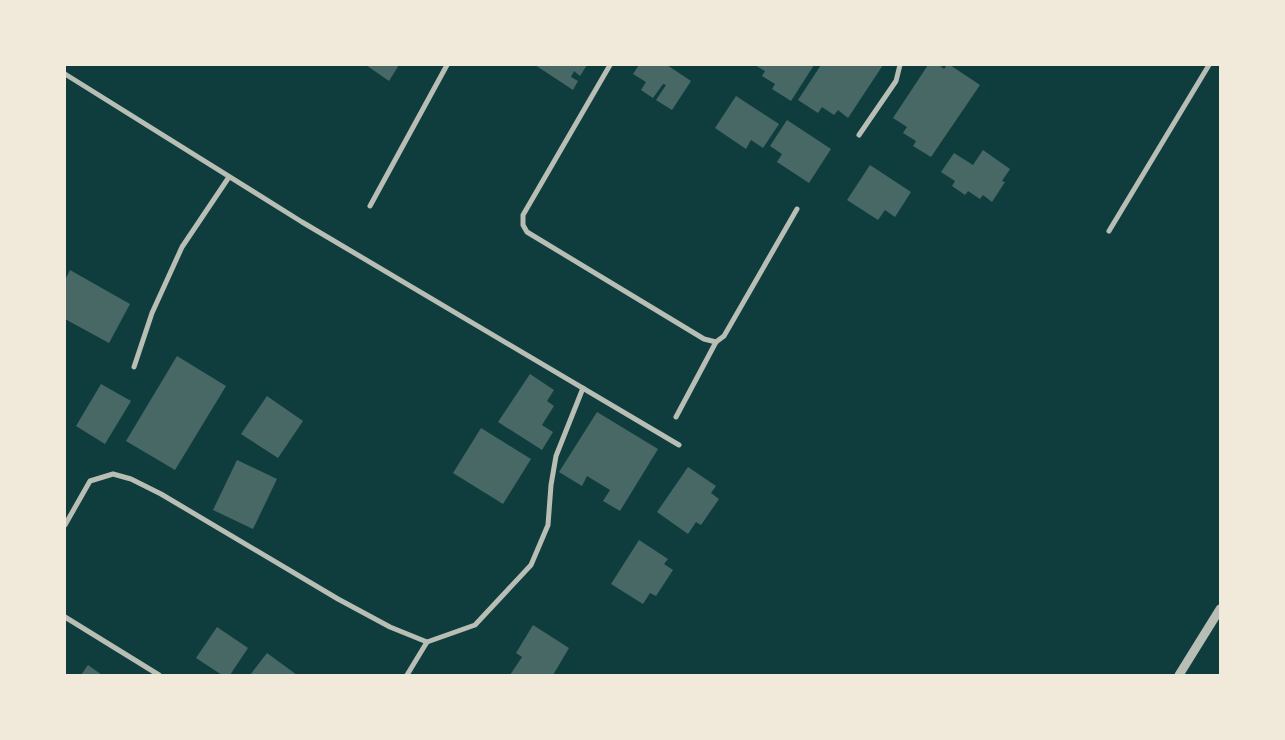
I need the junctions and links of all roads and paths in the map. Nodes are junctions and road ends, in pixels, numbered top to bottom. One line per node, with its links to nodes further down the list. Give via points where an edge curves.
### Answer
1 (446, 65): 8 (street)
2 (610, 65): 11 (street, via 523,214 523,225 527,232 704,339)
3 (900, 65): 6 (street, via 896,81)
4 (1209, 65): 10 (street)
5 (65, 74): 7 (street)
6 (859, 135)
7 (229, 177): 12 (street, via 182,247 152,313); 13 (street)
8 (370, 206)
9 (797, 209): 11 (street, via 724,336)
10 (1109, 230)
11 (716, 342): 14 (street)
12 (134, 367)
13 (583, 388): 15 (street); 19 (street, via 556,456 548,525 531,565 475,625)
14 (676, 417)
15 (679, 445)
16 (65, 525): 19 (street, via 90,481 113,474 161,494 338,599 390,627)
17 (1220, 609): 22 (street)
18 (65, 617): 20 (street)
19 (427, 642): 21 (street)
20 (159, 675)
21 (407, 675)
22 (1179, 675)

